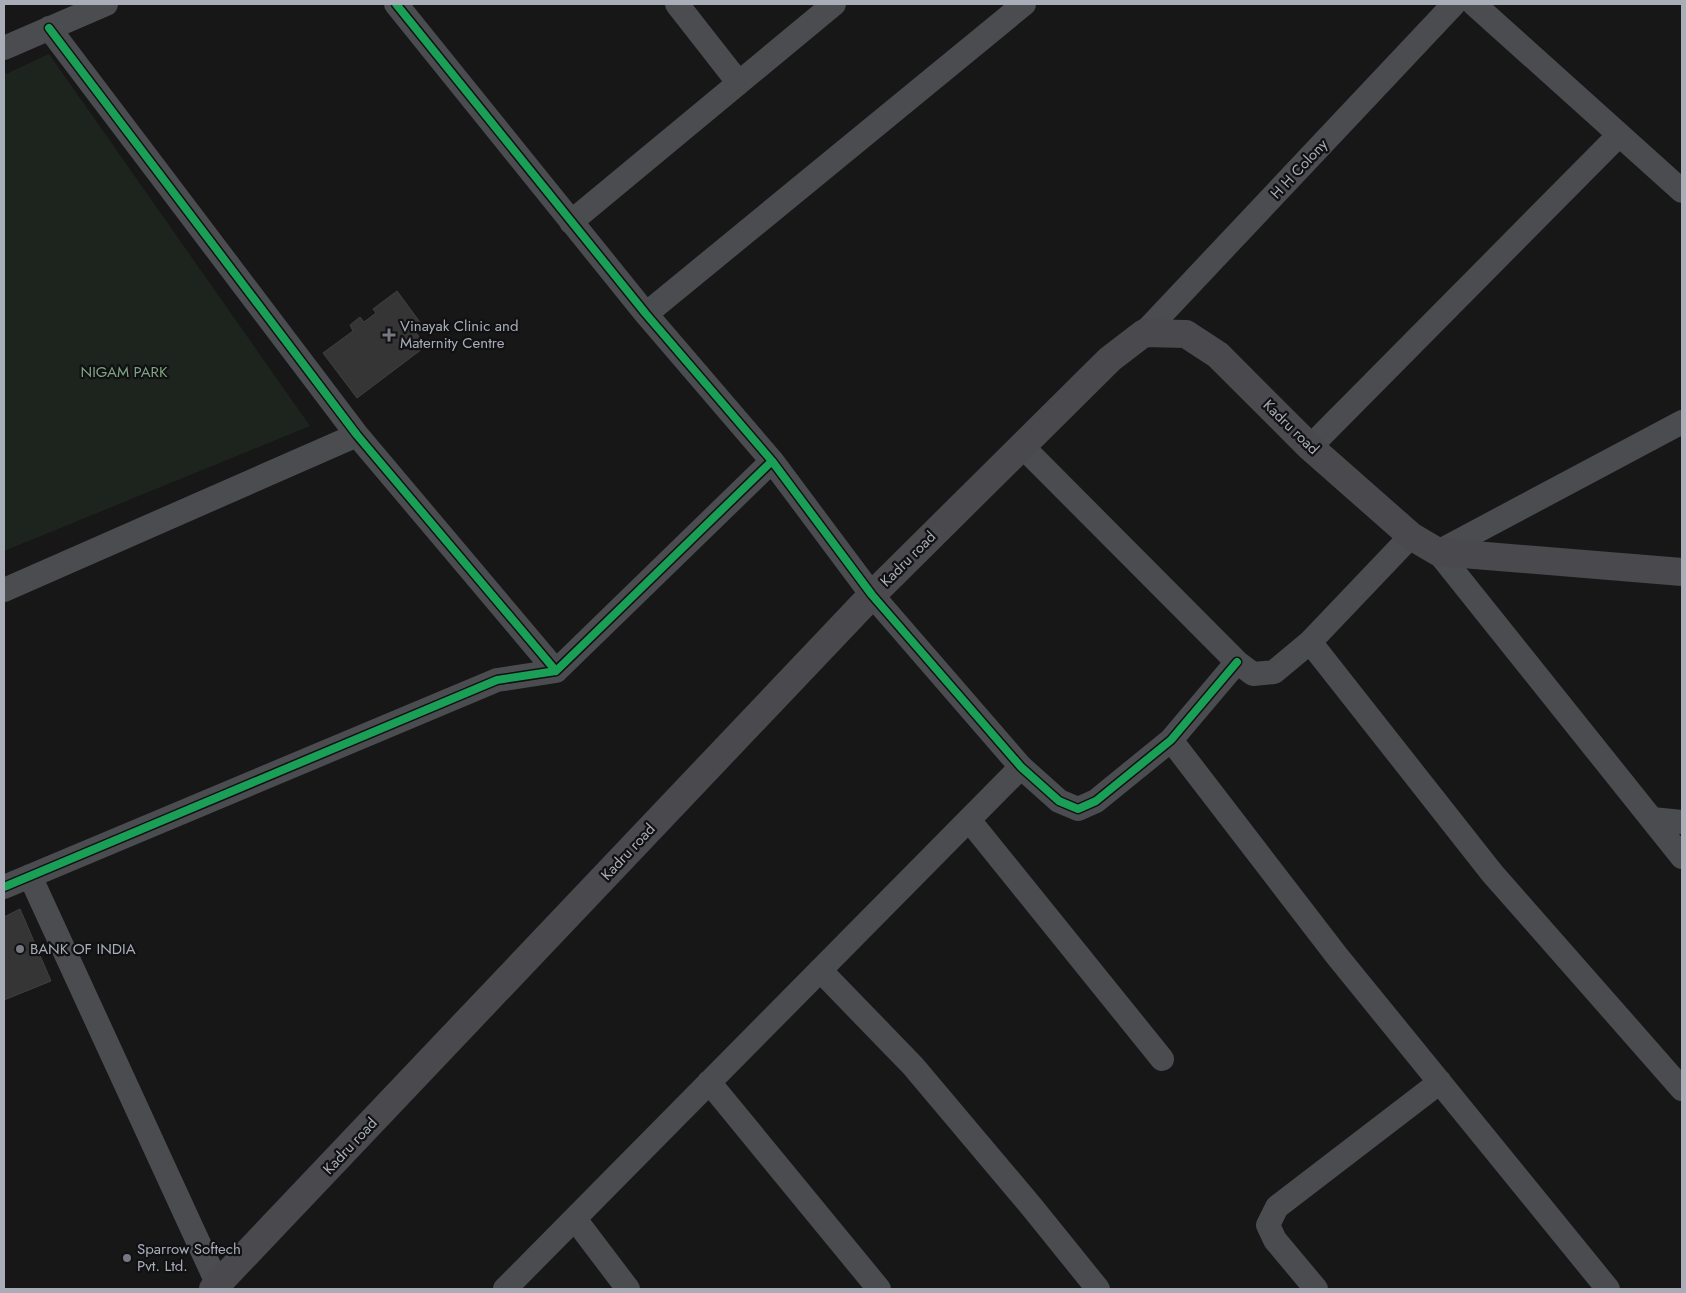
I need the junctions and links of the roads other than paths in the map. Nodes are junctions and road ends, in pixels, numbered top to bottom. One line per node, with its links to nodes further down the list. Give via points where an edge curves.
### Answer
1 (106, 4): 8 (street)
2 (396, 4): 13 (street)
3 (677, 4): 10 (street)
4 (834, 4): 10 (street)
5 (1024, 4): 14 (street)
6 (1454, 4): 15 (street, H H Colony)
7 (1474, 4): 11 (street)
8 (49, 28): 9 (street); 17 (street)
9 (4, 48)
10 (738, 82): 13 (street)
11 (1619, 135): 12 (street); 19 (street)
12 (1682, 191)
13 (571, 222): 14 (street)
14 (646, 314): 20 (street)
15 (1144, 333): 18 (main road, Kadru road, via 1110,359); 19 (main road, Kadru road, via 1186,334 1218,355)
16 (1682, 422): 22 (street)
17 (357, 435): 24 (street); 28 (street)
18 (1022, 446): 25 (main road, Kadru road); 27 (street)
19 (1310, 447): 21 (main road, Kadru road)
20 (772, 462): 25 (street); 28 (street)
21 (1412, 536): 22 (main road, Kadru road); 26 (street)
22 (1438, 552): 23 (main road, Kadru road); 31 (street)
23 (1682, 572)
24 (4, 590)
25 (872, 595): 30 (street); 43 (main road, Kadru road)
26 (1310, 642): 27 (street, via 1274,672 1253,674); 41 (street, via 1492,873)
27 (1237, 662): 29 (street)
28 (556, 671): 35 (street, via 497,680)
29 (1171, 740): 30 (street, via 1096,801 1078,808 1059,801); 40 (street, via 1337,956)
30 (1021, 768): 32 (street)
31 (1652, 819): 33 (street); 34 (street)
32 (969, 820): 37 (street); 38 (street)
33 (1682, 822)
34 (1682, 858)
35 (30, 876): 36 (street); 43 (street)
36 (4, 887)
37 (820, 970): 39 (street); 47 (street, via 913,1066)
38 (1162, 1059)
39 (709, 1082): 42 (street); 46 (street)
40 (1440, 1082): 48 (street, via 1277,1207 1268,1225 1275,1240); 49 (street)
41 (1682, 1089)
42 (575, 1219): 44 (street); 45 (street)
43 (216, 1287)
44 (505, 1289)
45 (628, 1289)
46 (879, 1289)
47 (1098, 1289)
48 (1316, 1289)
49 (1608, 1289)

